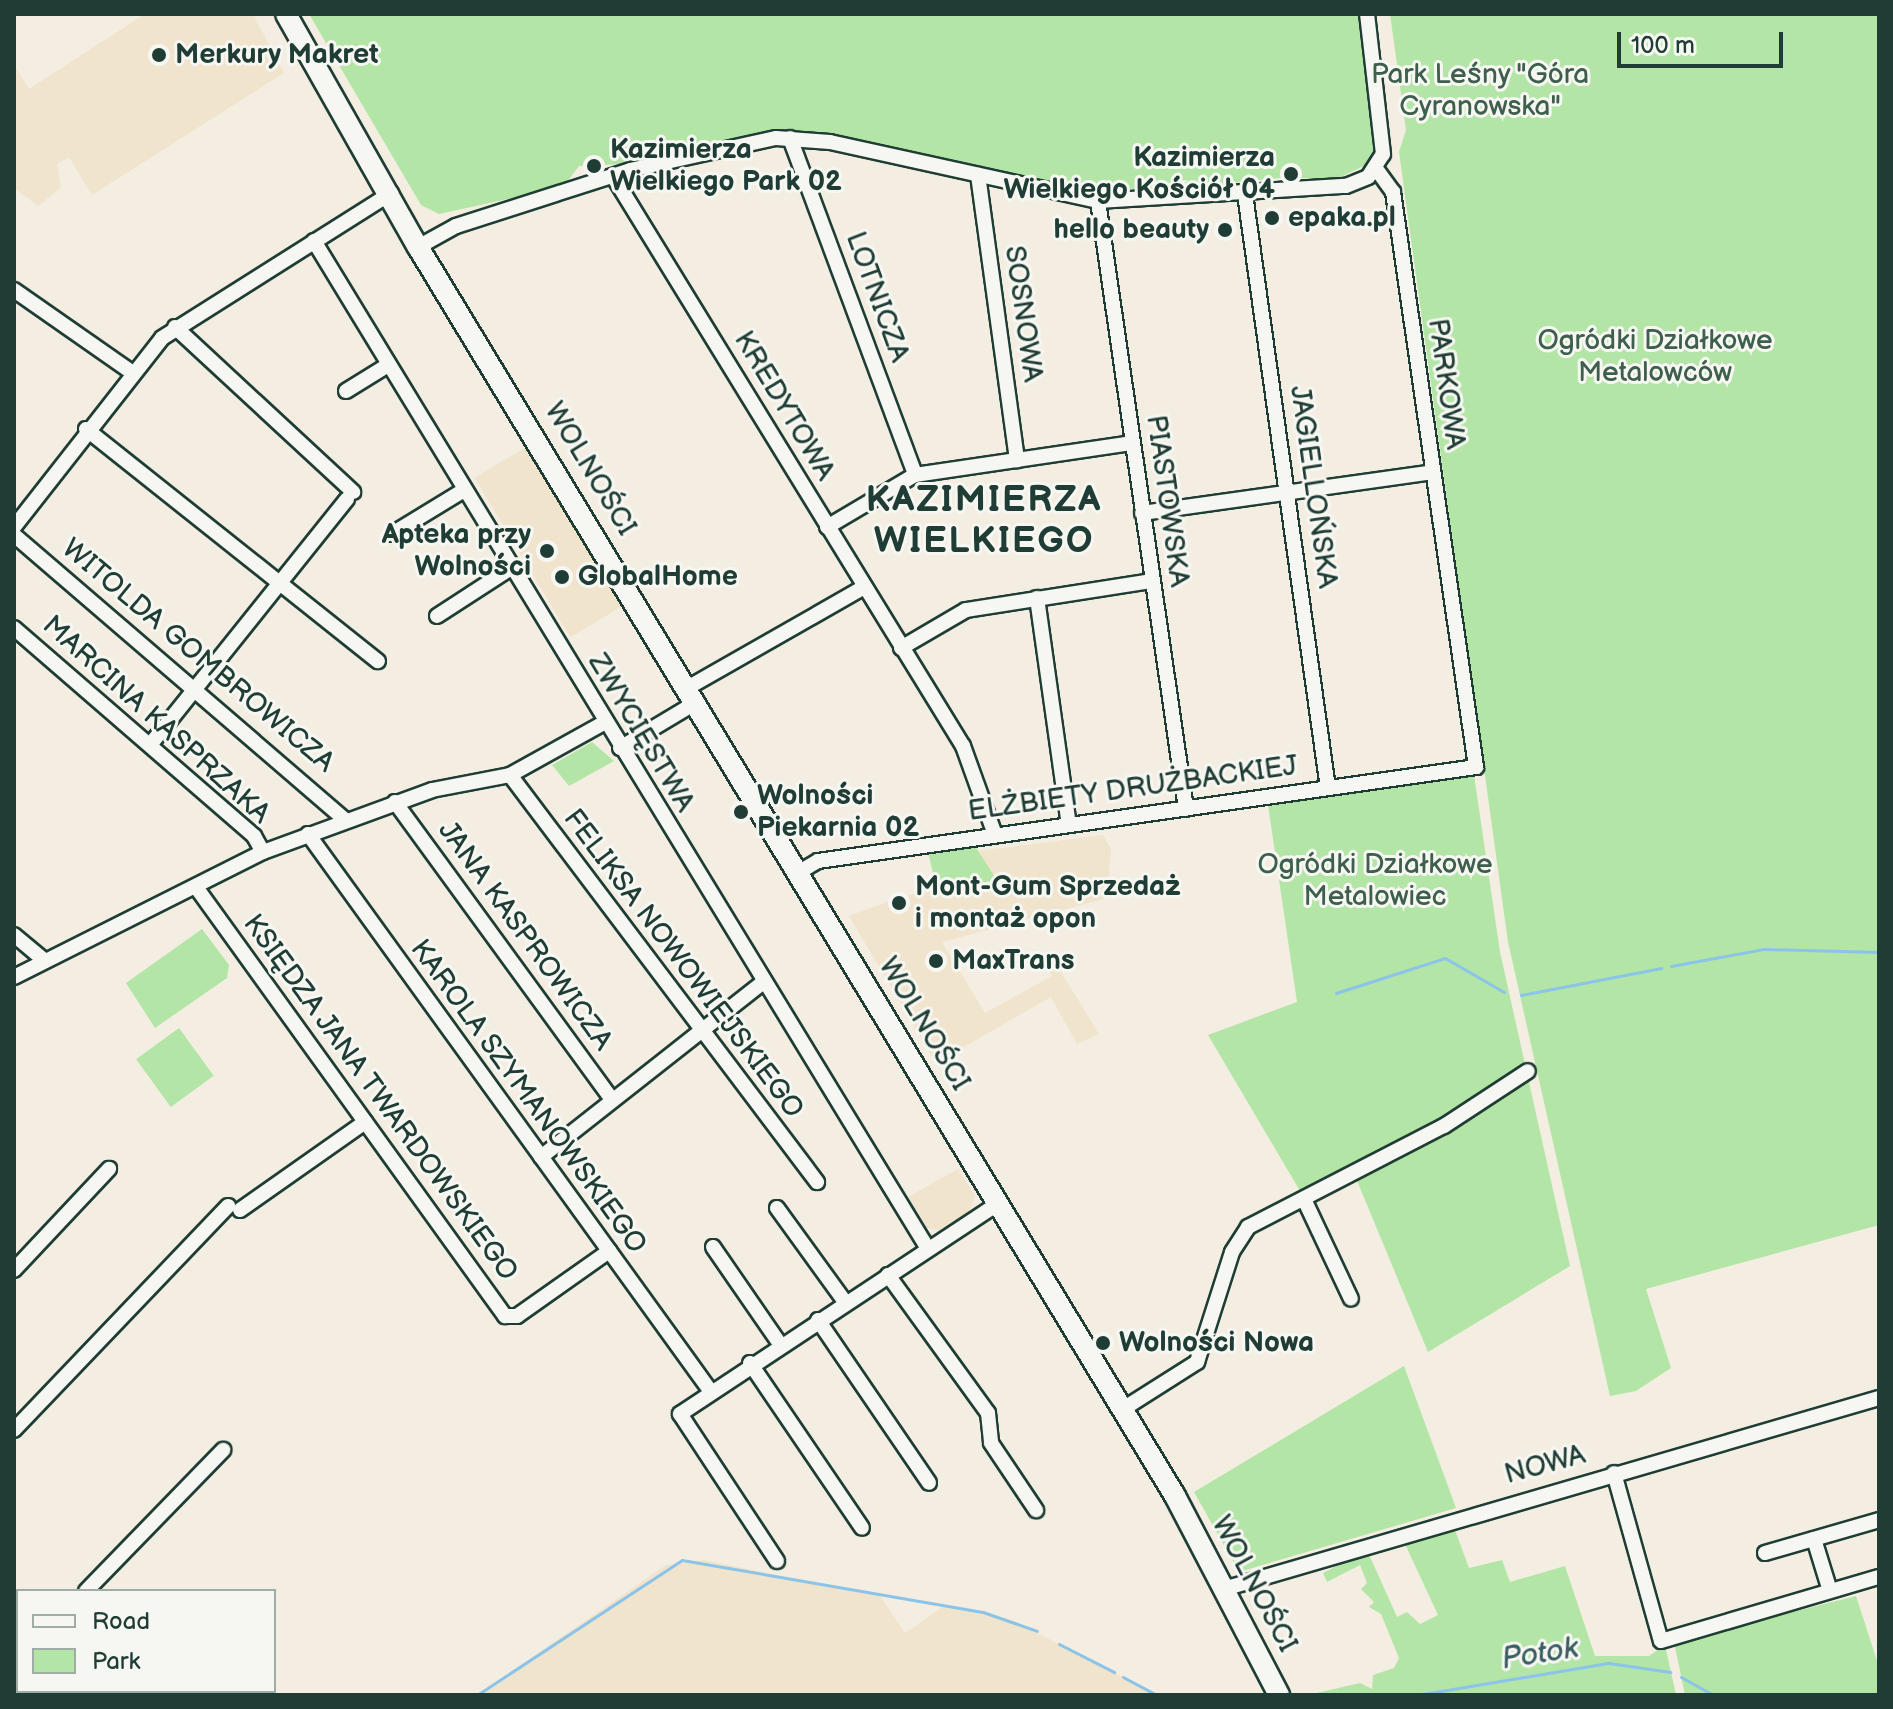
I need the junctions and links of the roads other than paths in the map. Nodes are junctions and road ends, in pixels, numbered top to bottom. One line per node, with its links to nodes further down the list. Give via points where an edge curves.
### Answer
1 (286, 14): 7 (main road, WOLNOŚCI)
2 (1367, 14): 4 (street, via 1383,132)
3 (790, 138): 5 (street); 6 (street, via 724,146); 21 (street, LOTNICZA)
4 (1376, 169): 8 (street, via 1337,188); 20 (street, PARKOWA, via 1393,192)
5 (978, 175): 9 (street); 19 (street, SOSNOWA)
6 (613, 176): 11 (street); 26 (street, KREDYTOWA)
7 (391, 193): 10 (street); 11 (main road, WOLNOŚCI)
8 (1245, 194): 9 (street); 23 (street, JAGIELLOŃSKA)
9 (1098, 201): 18 (street, PIASTOWSKA)
10 (314, 241): 13 (street); 14 (street, ZWYCIĘSTWA)
11 (422, 244): 40 (main road, WOLNOŚCI)
12 (14, 290): 15 (street)
13 (175, 327): 15 (street); 31 (street, via 350,496)
14 (388, 365): 16 (street); 22 (street, ZWYCIĘSTWA)
15 (130, 371): 17 (street)
16 (346, 391)
17 (86, 429): 25 (street); 31 (street)
18 (1133, 443): 19 (street); 24 (street, PIASTOWSKA)
19 (1017, 460): 21 (street)
20 (1433, 472): 23 (street); 44 (street, PARKOWA)
21 (915, 475): 26 (street)
22 (464, 490): 27 (street); 29 (street, ZWYCIĘSTWA)
23 (1288, 492): 24 (street); 46 (street, JAGIELLOŃSKA)
24 (1142, 513): 30 (street, PIASTOWSKA)
25 (14, 527)
26 (827, 527): 32 (street, KREDYTOWA)
27 (392, 534)
28 (14, 535): 39 (street, WITOLDA GOMBROWICZA)
29 (511, 568): 34 (street); 41 (street, ZWYCIĘSTWA)
30 (1152, 581): 33 (street); 48 (street, PIASTOWSKA)
31 (281, 582): 38 (street); 39 (street)
32 (864, 587): 36 (street, KREDYTOWA); 40 (street)
33 (1037, 598): 36 (street, via 966,610); 50 (street)
34 (437, 616)
35 (19, 633): 37 (street); 42 (street, MARCINA KASPRZAKA)
36 (901, 648): 52 (street, KREDYTOWA, via 977,771)
37 (14, 650)
38 (378, 661)
39 (196, 691): 42 (street); 49 (street, WITOLDA GOMBROWICZA)
40 (693, 695): 43 (street); 54 (main road, WOLNOŚCI)
41 (604, 723): 43 (street, ZWYCIĘSTWA); 45 (street)
42 (150, 745): 53 (street, MARCINA KASPRZAKA)
43 (620, 748): 59 (street, ZWYCIĘSTWA)
44 (1476, 767): 46 (street, ELŻBIETY DRUŻBACKIEJ)
45 (510, 775): 47 (street); 60 (street, FELIKSA NOWOWIEJSKIEGO)
46 (1328, 788): 48 (street, ELŻBIETY DRUŻBACKIEJ)
47 (395, 802): 49 (street); 62 (street, JANA KASPROWICZA)
48 (1186, 809): 50 (street, ELŻBIETY DRUŻBACKIEJ)
49 (345, 820): 51 (street)
50 (1069, 825): 52 (street, ELŻBIETY DRUŻBACKIEJ)
51 (308, 834): 53 (street); 64 (street, KAROLA SZYMANOWSKIEGO)
52 (995, 835): 54 (street, ELŻBIETY DRUŻBACKIEJ, via 818,861)
53 (263, 852): 55 (street)
54 (799, 872): 68 (main road, WOLNOŚCI)
55 (196, 887): 57 (street); 63 (street, KSIĘDZA JANA TWARDOWSKIEGO)
56 (14, 935): 57 (street)
57 (45, 961): 58 (street)
58 (14, 977)
59 (762, 983): 60 (street); 71 (street, ZWYCIĘSTWA)
60 (699, 1028): 62 (street); 66 (street, FELIKSA NOWOWIEJSKIEGO)
61 (1528, 1071): 67 (street, via 1444,1126)
62 (612, 1100): 64 (street)
63 (365, 1122): 72 (street, KSIĘDZA JANA TWARDOWSKIEGO, via 505,1316 517,1316); 83 (street, via 234,1208)
64 (541, 1157): 72 (street, KAROLA SZYMANOWSKIEGO)
65 (109, 1169): 73 (street)
66 (817, 1182)
67 (1304, 1199): 75 (street); 82 (street, via 1238,1238 1197,1362)
68 (999, 1203): 71 (street); 82 (main road, WOLNOŚCI)
69 (777, 1208): 76 (street)
70 (713, 1247): 78 (street)
71 (928, 1249): 74 (street)
72 (609, 1251): 80 (street, KAROLA SZYMANOWSKIEGO)
73 (14, 1270)
74 (888, 1275): 76 (street); 87 (street, via 988,1413 991,1443)
75 (1351, 1299)
76 (845, 1302): 77 (street)
77 (818, 1320): 78 (street); 86 (street)
78 (780, 1344): 79 (street)
79 (750, 1363): 80 (street); 89 (street)
80 (709, 1389): 92 (street, via 693,1400 680,1423)
81 (1879, 1398): 85 (street, NOWA)
82 (1123, 1409): 94 (main road, WOLNOŚCI)
83 (14, 1430)
84 (223, 1450): 95 (street)
85 (1614, 1473): 94 (street, NOWA); 96 (street, via 1661,1641)
86 (929, 1483)
87 (1036, 1510)
88 (1879, 1520): 90 (street)
89 (862, 1528)
90 (1814, 1539): 91 (street); 96 (street)
91 (1765, 1553)
92 (777, 1561)
93 (1879, 1577): 96 (street)
94 (1227, 1588): 97 (main road, WOLNOŚCI)
95 (88, 1589)
96 (1830, 1591)
97 (1279, 1695)

